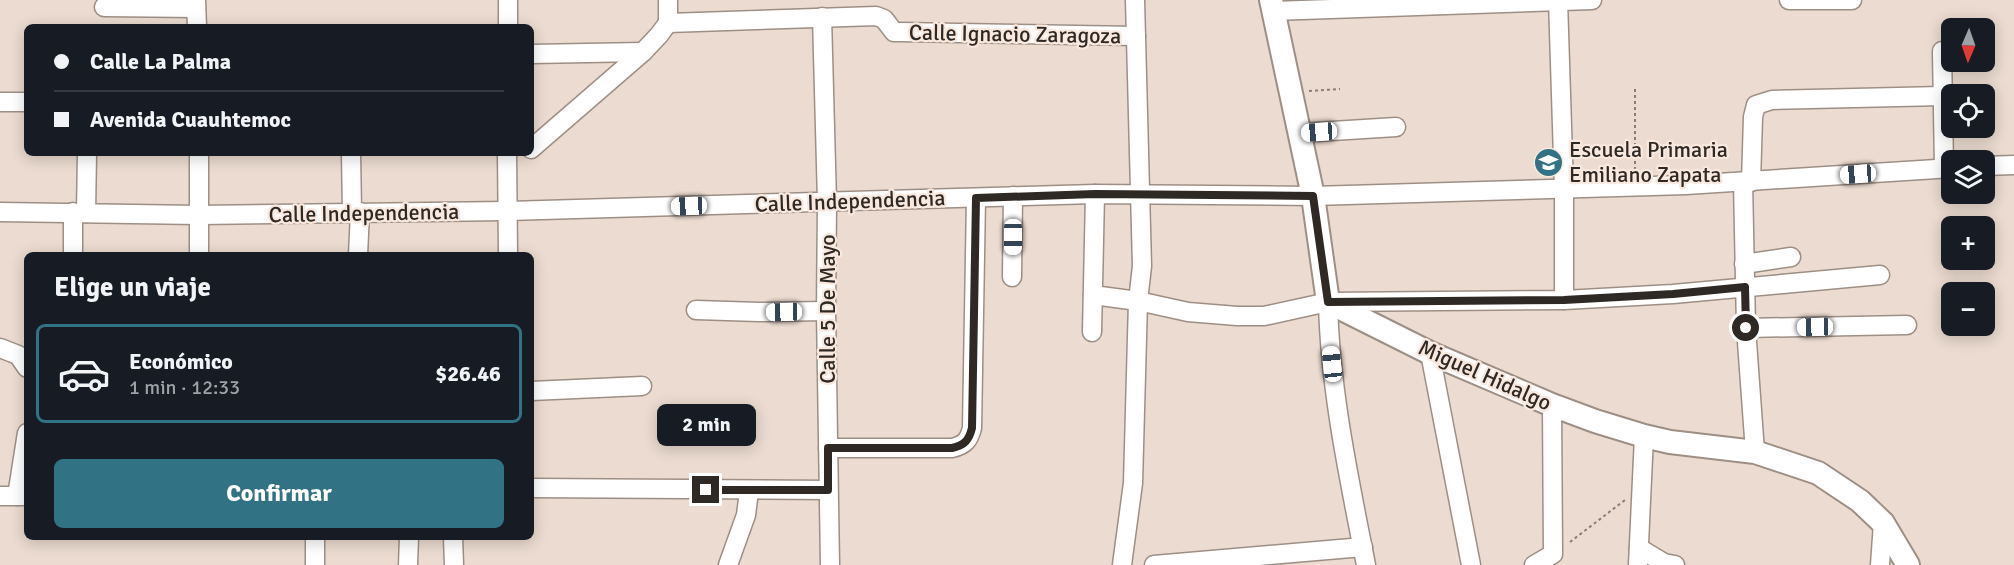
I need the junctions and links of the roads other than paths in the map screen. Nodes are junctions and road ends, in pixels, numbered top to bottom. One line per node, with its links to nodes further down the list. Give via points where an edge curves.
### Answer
1 (508, 0): 16 (street)
2 (668, 0): 14 (street)
3 (1135, 0): 17 (street)
4 (1592, 0): 7 (street)
5 (1789, 0): 8 (street)
6 (1852, 0): 8 (street)
7 (1558, 1): 11 (street); 34 (street)
8 (1810, 1)
9 (196, 4): 10 (street); 15 (street)
10 (113, 5)
11 (1272, 5): 24 (main road)
12 (876, 8): 13 (street); 17 (street, Calle Ignacio Zaragoza, via 894,32)
13 (822, 17): 14 (street); 40 (street, Calle 5 De Mayo)
14 (668, 23): 18 (street)
15 (197, 24)
16 (508, 24)
17 (1136, 36): 36 (street)
18 (643, 52): 19 (street); 25 (street)
19 (534, 54)
20 (1941, 96): 33 (street, via 1772,100 1755,105)
21 (0, 102): 22 (street)
22 (24, 102)
23 (1396, 127): 24 (street)
24 (1300, 133): 38 (main road)
25 (534, 146)
26 (87, 156): 44 (street)
27 (199, 156): 45 (street)
28 (351, 156): 43 (street)
29 (507, 161): 41 (street)
30 (2014, 165): 31 (street)
31 (1995, 166)
32 (1941, 168): 33 (street, Calle Independencia)
33 (1747, 182): 34 (street, Calle Independencia); 51 (street)
34 (1564, 189): 38 (street, Calle Independencia); 56 (street)
35 (1095, 194): 36 (street, Calle Independencia); 37 (street, Calle Independencia); 55 (street)
36 (1141, 194): 38 (street, Calle Independencia); 57 (street, via 1142,266)
37 (1013, 196): 39 (street, Calle Independencia); 53 (street)
38 (1313, 196): 58 (main road)
39 (976, 198): 40 (street, Calle Independencia); 71 (street, via 972,428 966,442 952,448)
40 (827, 202): 41 (street, Calle Independencia); 60 (street, Calle 5 De Mayo)
41 (506, 211): 43 (street, Calle Independencia); 49 (street)
42 (0, 212): 44 (street, Calle Independencia)
43 (356, 212): 45 (street, Calle Independencia); 48 (street)
44 (79, 213): 45 (street, Calle Independencia); 46 (street)
45 (198, 215): 47 (street)
46 (73, 252)
47 (199, 252)
48 (357, 252)
49 (508, 252)
50 (1791, 257): 51 (street)
51 (1744, 264): 54 (street)
52 (1880, 276): 54 (street)
53 (1012, 277)
54 (1745, 287): 56 (street); 62 (street)
55 (1093, 295): 57 (street); 63 (street)
56 (1564, 300): 58 (street)
57 (1138, 301): 58 (street, via 1188,312 1246,316 1264,316); 89 (street, via 1133,483)
58 (1328, 302): 65 (main road, Miguel Hidalgo); 82 (street, via 1336,405)
59 (696, 310): 60 (street)
60 (826, 310): 71 (street, Calle 5 De Mayo)
61 (1907, 325): 62 (street)
62 (1746, 328): 73 (street)
63 (1092, 332)
64 (0, 348): 66 (street, via 18,355)
65 (1430, 353): 69 (main road, Miguel Hidalgo); 91 (street)
66 (24, 364)
67 (642, 386): 68 (street)
68 (534, 392)
69 (1552, 405): 70 (main road, Miguel Hidalgo); 92 (street, via 1553,554)
70 (1644, 436): 73 (main road, Miguel Hidalgo); 83 (street)
71 (828, 448): 75 (street, Calle 5 De Mayo)
72 (24, 449): 77 (street)
73 (1755, 452): 78 (main road, Miguel Hidalgo, via 1818,473 1860,501)
74 (534, 488): 76 (street)
75 (828, 490): 76 (street); 88 (street, Calle 5 De Mayo)
76 (749, 491): 87 (street, via 746,515)
77 (15, 496)
78 (1883, 523): 94 (street); 95 (main road, Miguel Hidalgo)
79 (315, 540): 84 (street)
80 (409, 540): 85 (street)
81 (453, 540): 86 (street)
82 (1364, 556): 90 (street)
83 (1638, 556): 93 (street)
84 (315, 565)
85 (408, 565)
86 (454, 565)
87 (728, 565)
88 (830, 565)
89 (1122, 565)
90 (1154, 565)
91 (1472, 565)
92 (1534, 565)
93 (1675, 565)
94 (1880, 565)
95 (1908, 565)

